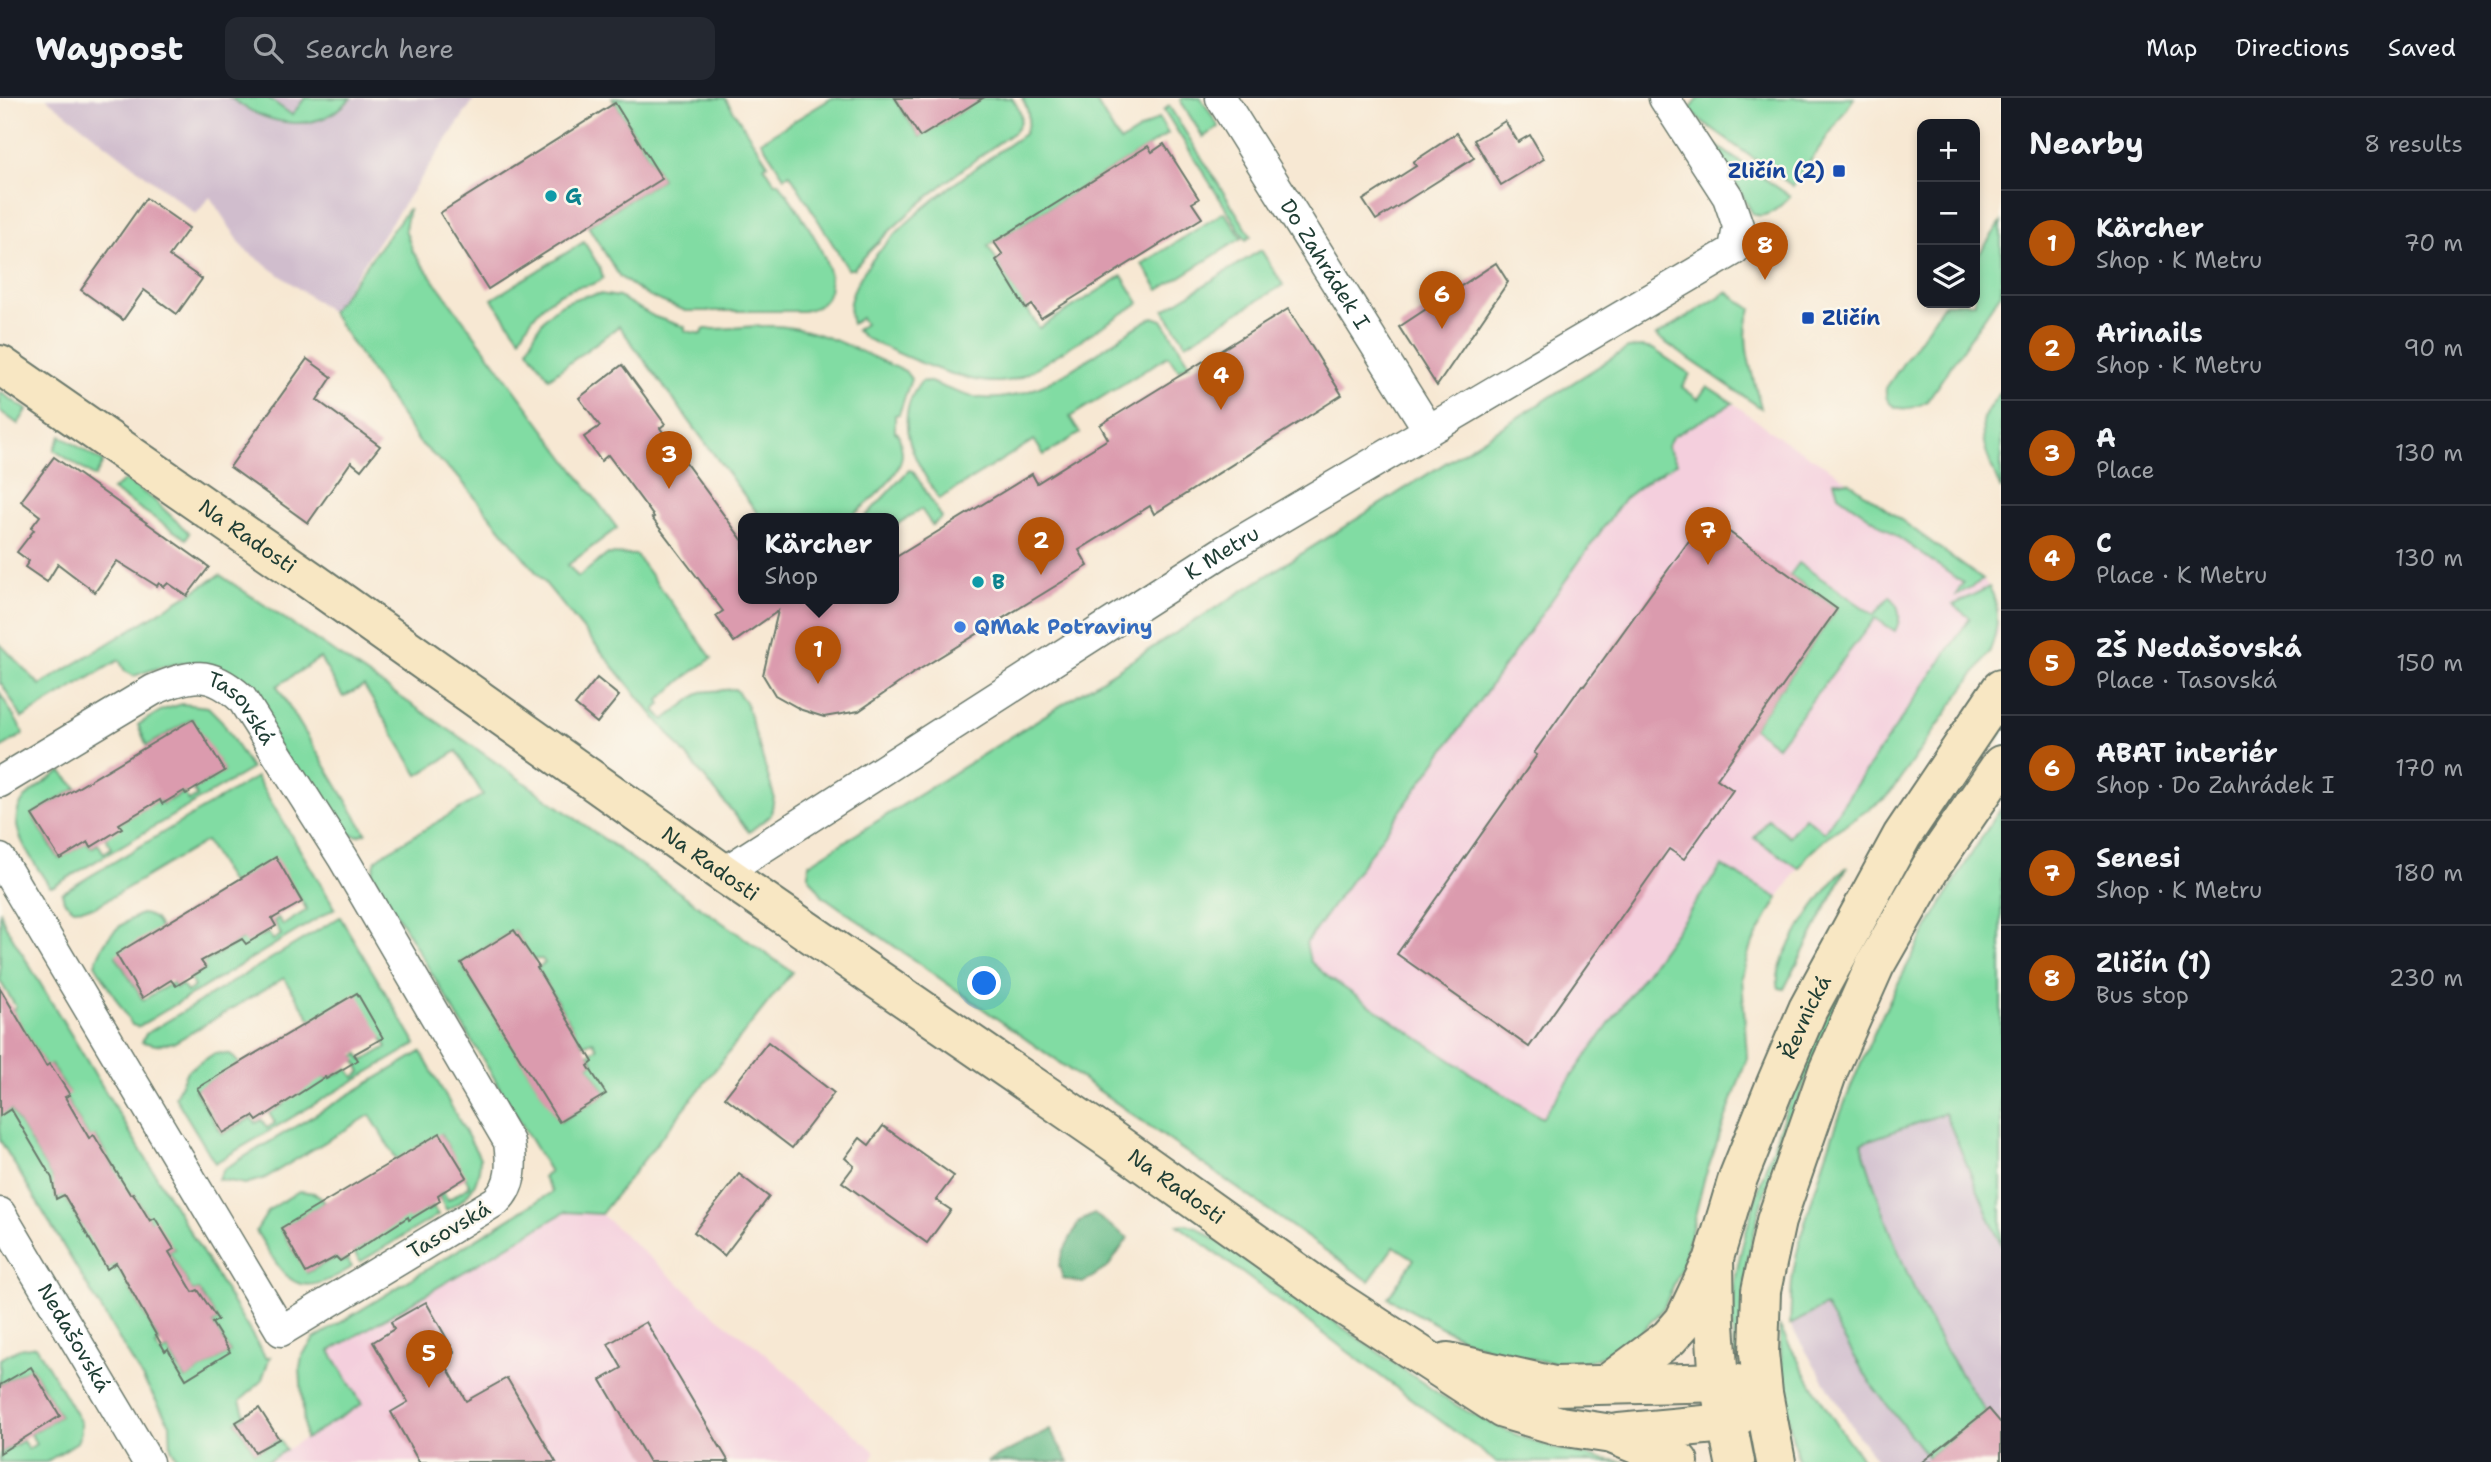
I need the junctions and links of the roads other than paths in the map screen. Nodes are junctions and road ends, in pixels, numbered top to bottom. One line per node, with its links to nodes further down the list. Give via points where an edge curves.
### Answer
1 (1222, 98): 4 (street, Do Zahrádek I)
2 (1664, 98): 4 (street, K Metru, via 1728,197 1738,226 1734,250)
3 (0, 365): 9 (main road, Na Radosti)
4 (1428, 429): 9 (street, K Metru, via 1224,551)
5 (2001, 689): 11 (main road, Řevnická, via 1902,836 1808,1009 1738,1178)
6 (2001, 765): 15 (main road, Řevnická, via 1931,867 1875,965 1828,1071 1771,1244 1762,1291 1759,1353)
7 (0, 782): 8 (street, Tasovská, via 177,680 203,676 232,690 243,699 343,858 509,1142 512,1163 505,1192 281,1331)
8 (0, 859)
9 (723, 873): 12 (main road, Na Radosti, via 1334,1299)
10 (0, 1213): 18 (street, Nedašovská)
11 (1714, 1258): 13 (main road, Řevnická); 14 (main road, via 1684,1321 1669,1338)
12 (1424, 1356): 14 (main road, Na Radosti, via 1555,1386); 17 (main road, Na Radosti, via 1503,1409 1560,1426)
13 (1719, 1383): 14 (main road, Na Radosti); 15 (main road, Na Radosti); 16 (main road)
14 (1607, 1384)
15 (1763, 1393): 16 (main road, via 1743,1414); 21 (main road)
16 (1726, 1423): 17 (main road); 20 (main road)
17 (1612, 1434): 19 (main road, Na Radosti)
18 (148, 1462)
19 (1679, 1462)
20 (1735, 1462)
21 (1776, 1462)

